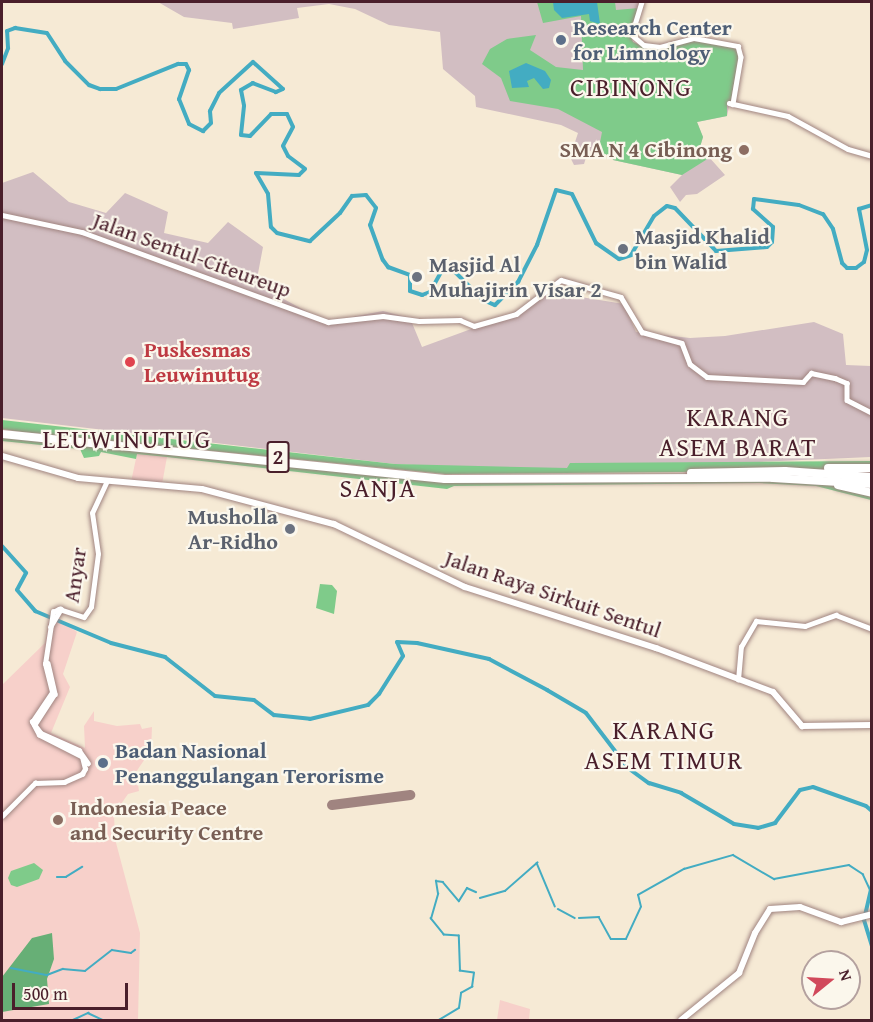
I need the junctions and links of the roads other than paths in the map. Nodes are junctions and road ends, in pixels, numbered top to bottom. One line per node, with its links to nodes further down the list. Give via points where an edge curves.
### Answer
1 (642, 2): 2 (street, via 632,35 644,45 660,47 694,38 738,46 741,57 731,104 786,115 848,149)
2 (872, 156)
3 (2, 215): 4 (street, Jalan Sentul-Citeureup, via 82,232 330,322 371,316 460,320 474,326 516,314 561,280 621,297 642,332 680,342 690,364 707,377 802,382 811,373 835,378 847,383 848,400)
4 (872, 413)
5 (2, 429): 10 (highway, 2, via 445,474)
6 (2, 434): 10 (highway, 2, via 445,479)
7 (2, 456): 12 (main road, Jalan Raya Sirkuit Sentul, via 72,477)
8 (872, 468): 9 (highway)
9 (785, 474): 10 (highway, 2); 11 (highway, 2); 13 (highway, 2); 14 (highway)
10 (554, 477)
11 (872, 477)
12 (107, 481): 16 (main road, Jalan Raya Sirkuit Sentul, via 202,489 337,525 465,587 656,648); 18 (street, Anyar, via 92,513 98,558 91,607 84,617 57,611 50,622 48,661 55,693 35,723 41,733 85,760 83,775)
13 (872, 484)
14 (872, 493)
15 (872, 629): 16 (street, via 836,615 807,626 757,620 741,647)
16 (738, 680): 17 (main road, Jalan Raya Sirkuit Sentul, via 777,695 802,726)
17 (872, 725)
18 (59, 783): 19 (street, Anyar, via 33,785); 20 (street, Anyar, via 33,787)
19 (2, 816)
20 (2, 821)
21 (871, 915): 22 (main road, via 841,922 800,907 770,909 754,933 740,973)
22 (681, 1020)

